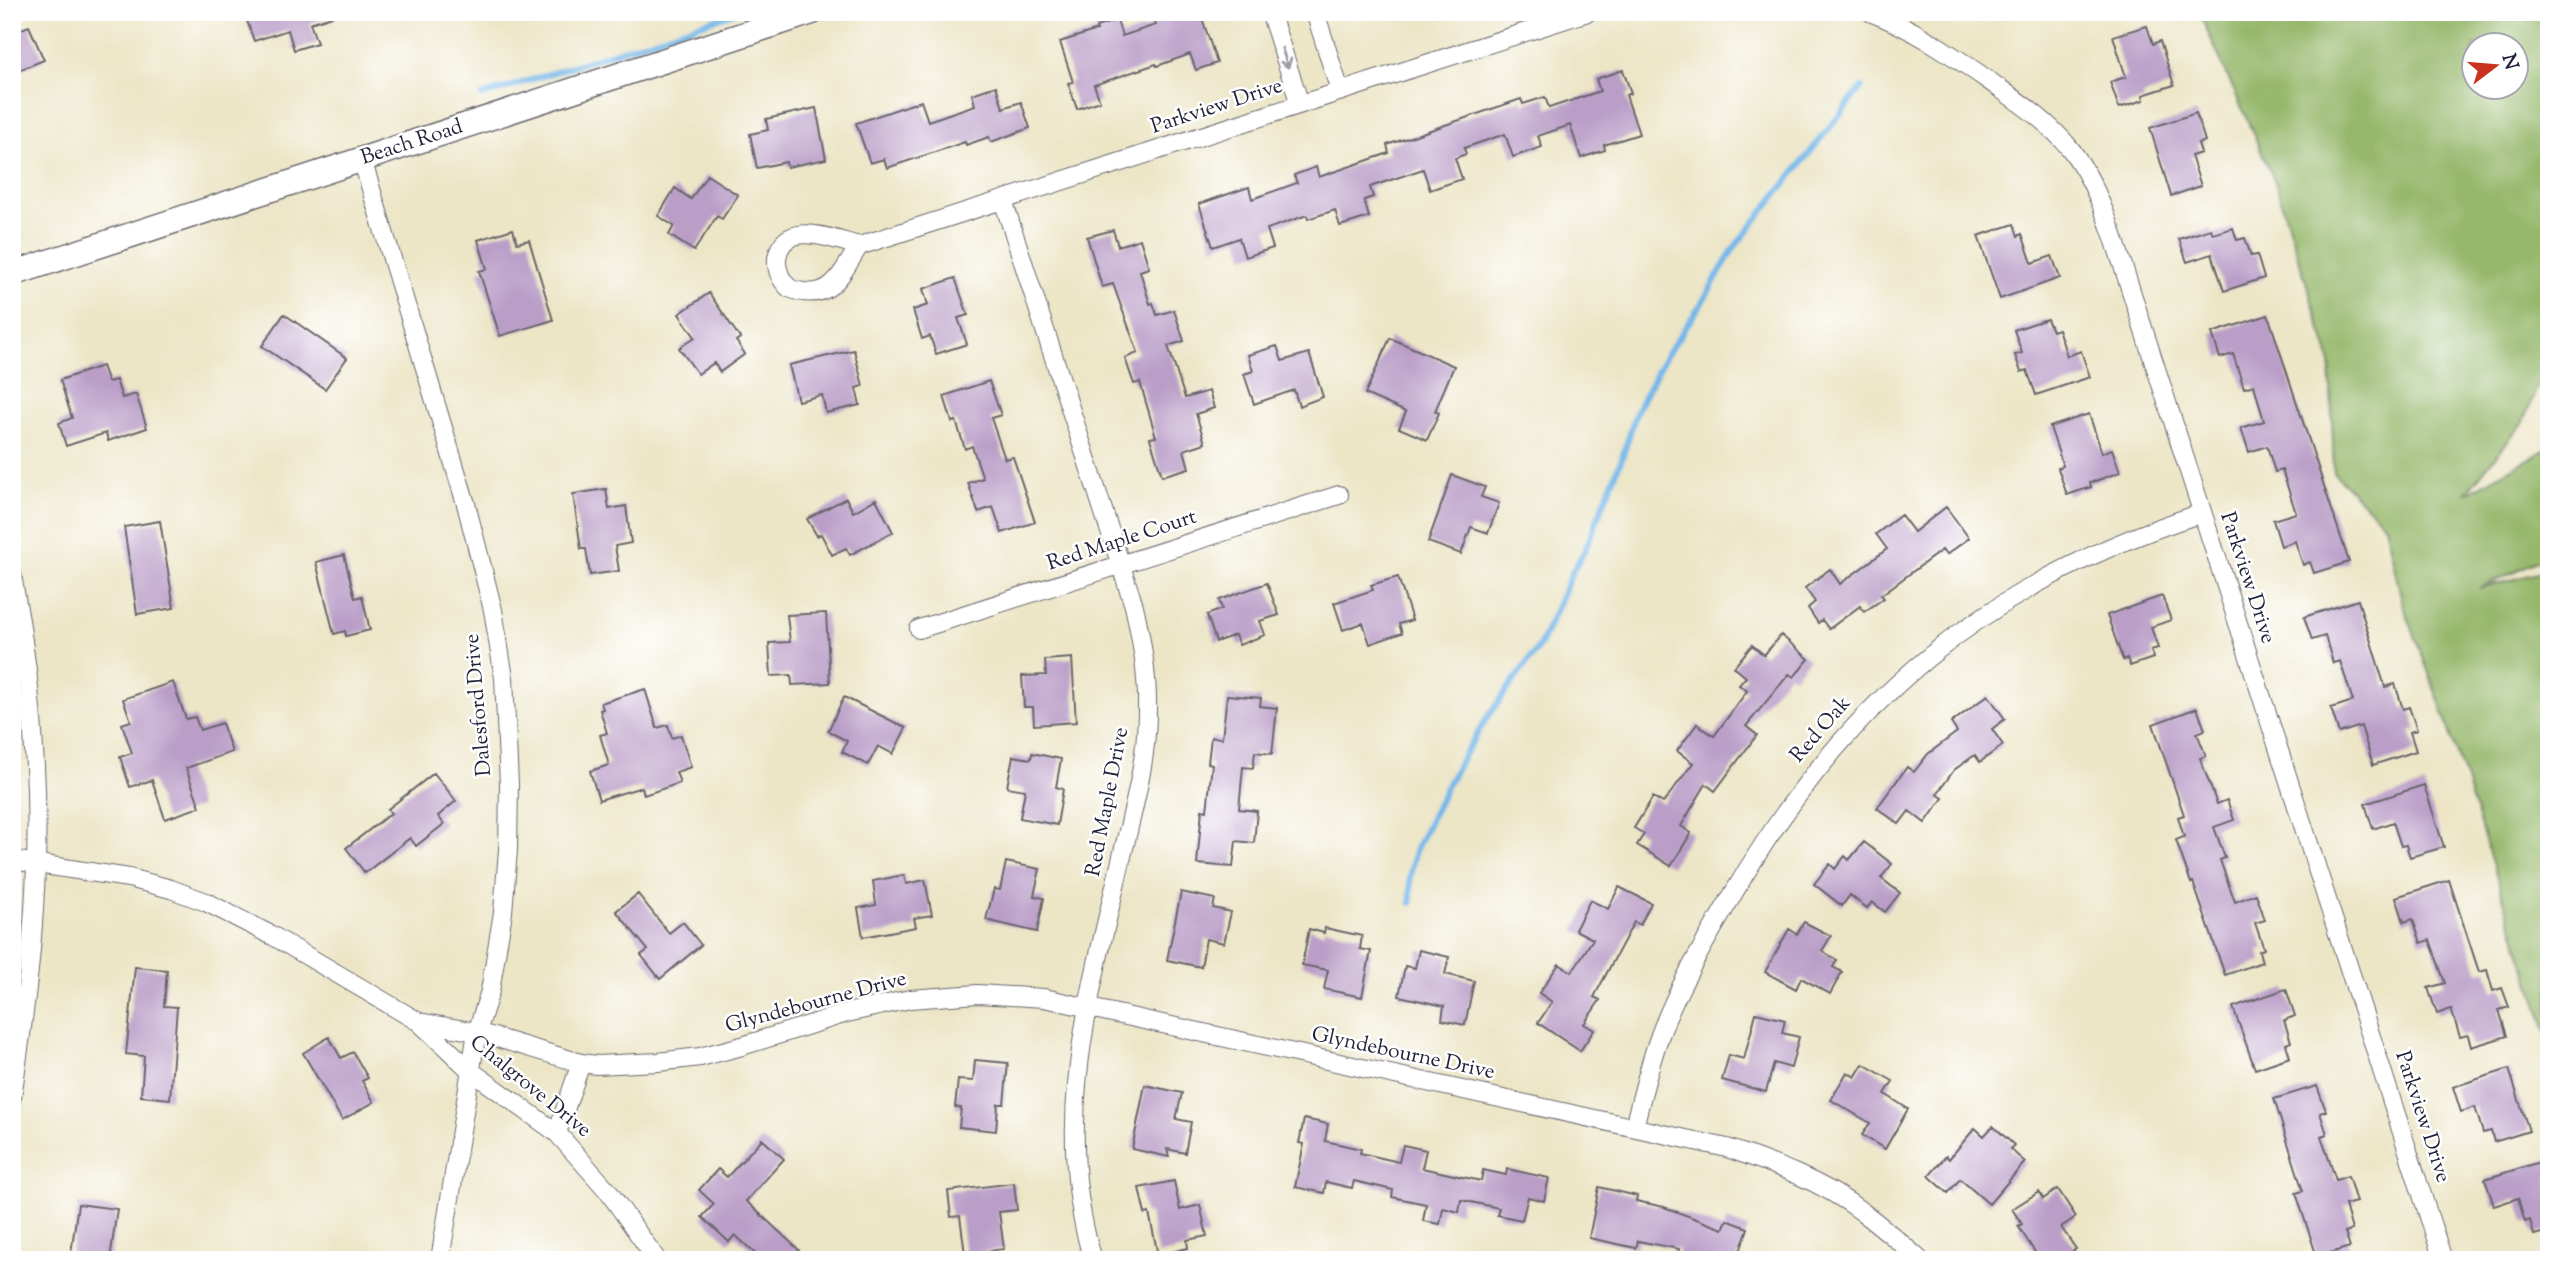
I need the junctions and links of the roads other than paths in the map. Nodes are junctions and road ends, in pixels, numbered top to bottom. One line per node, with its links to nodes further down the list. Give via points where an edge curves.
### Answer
1 (812, 12): 8 (street, Beach Road)
2 (1270, 12): 7 (street, one-way to 7)
3 (1315, 12): 6 (street)
4 (1588, 12): 6 (street, Parkview Drive)
5 (1870, 12): 13 (street, Parkview Drive, via 1940,46 2023,105 2062,139 2085,170 2114,237)
6 (1340, 91): 7 (street, Parkview Drive)
7 (1300, 104): 9 (street, Parkview Drive)
8 (362, 159): 11 (street, Beach Road); 21 (street, Dalesford Drive, via 456,470 500,648 509,783 508,850 490,991)
9 (1003, 200): 10 (street, Parkview Drive); 14 (street, Red Maple Drive)
10 (859, 246): 10 (street, via 801,234 780,249 778,272 789,288 812,295 837,279)
11 (12, 274)
12 (1339, 495): 14 (street, Red Maple Court)
13 (2202, 513): 25 (street, Red Oak, via 2117,543 2031,585 1941,645 1872,706 1779,818 1722,914 1661,1034); 31 (street, Parkview Drive)
14 (1121, 566): 16 (street, Red Maple Court); 19 (street, Red Maple Drive, via 1145,661 1147,715 1139,785)
15 (12, 575): 18 (street, via 29,692)
16 (919, 629)
17 (12, 860): 18 (street, Glyndebourne Drive)
18 (36, 862): 20 (street, Glyndebourne Drive, via 129,878 206,902); 24 (street, via 28,981)
19 (1088, 1006): 22 (street, Glyndebourne Drive, via 1017,995 950,995 880,1005 700,1056 624,1065); 25 (street, Glyndebourne Drive); 29 (street, Red Maple Drive, via 1073,1115 1077,1182)
20 (419, 1022): 21 (street, Glyndebourne Drive); 23 (street, Chalgrove Drive)
21 (477, 1032): 22 (street, Glyndebourne Drive); 23 (street, Dalesford Drive)
22 (581, 1063): 26 (street)
23 (471, 1071): 26 (street, Chalgrove Drive); 27 (street, Dalesford Drive)
24 (12, 1097)
25 (1634, 1127): 30 (street, Glyndebourne Drive, via 1727,1148 1793,1172 1860,1210)
26 (557, 1133): 28 (street, Chalgrove Drive, via 587,1164)
27 (440, 1260)
28 (657, 1260)
29 (1093, 1260)
30 (1920, 1260)
31 (2443, 1260)

